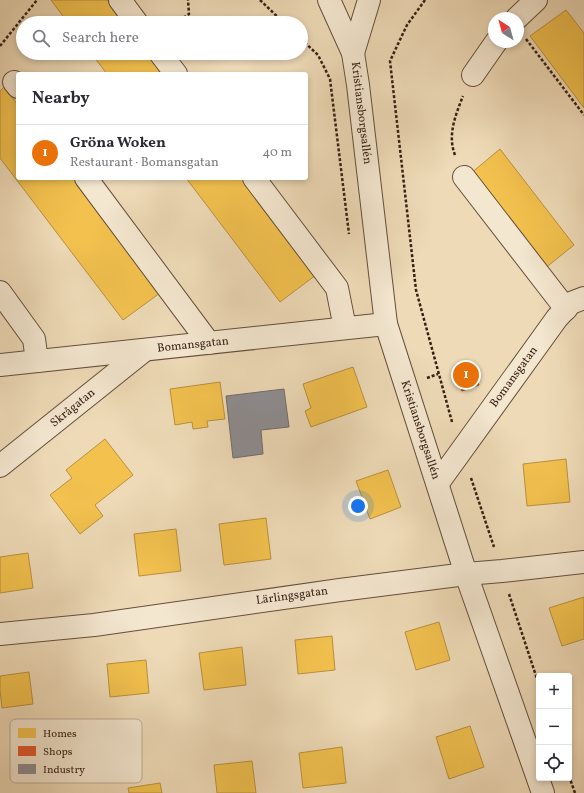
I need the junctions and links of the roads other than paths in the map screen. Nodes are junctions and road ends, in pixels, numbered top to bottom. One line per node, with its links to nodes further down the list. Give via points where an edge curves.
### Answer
1 (120, 0): 5 (street)
2 (329, 0): 8 (street, Kristiansborgsallén)
3 (369, 0): 8 (street, Kristiansborgsallén)
4 (536, 0): 6 (street)
5 (132, 16)
6 (524, 20)
7 (492, 48): 11 (street)
8 (353, 53): 17 (street, Kristiansborgsallén)
9 (165, 60): 10 (street)
10 (174, 72)
11 (473, 75)
12 (464, 177): 16 (street)
13 (87, 180): 19 (street)
14 (256, 180): 18 (street, via 337,288)
15 (0, 292): 21 (street, via 34,339)
16 (575, 303): 24 (street, Bomansgatan, via 557,318)
17 (386, 324): 18 (street, Bomansgatan); 24 (street, Kristiansborgsallén)
18 (345, 328): 19 (street, Bomansgatan)
19 (209, 343): 20 (street, Bomansgatan)
20 (145, 350): 21 (street, Bomansgatan); 23 (street, Skrågatan)
21 (37, 361): 22 (street, Bomansgatan)
22 (0, 365)
23 (0, 466)
24 (438, 483): 26 (street, Kristiansborgsallén)
25 (584, 562): 26 (street, Lärlingsgatan)
26 (466, 574): 27 (street, Lärlingsgatan, via 94,625); 28 (street, Kristiansborgsallén)
27 (0, 634)
28 (543, 793)

